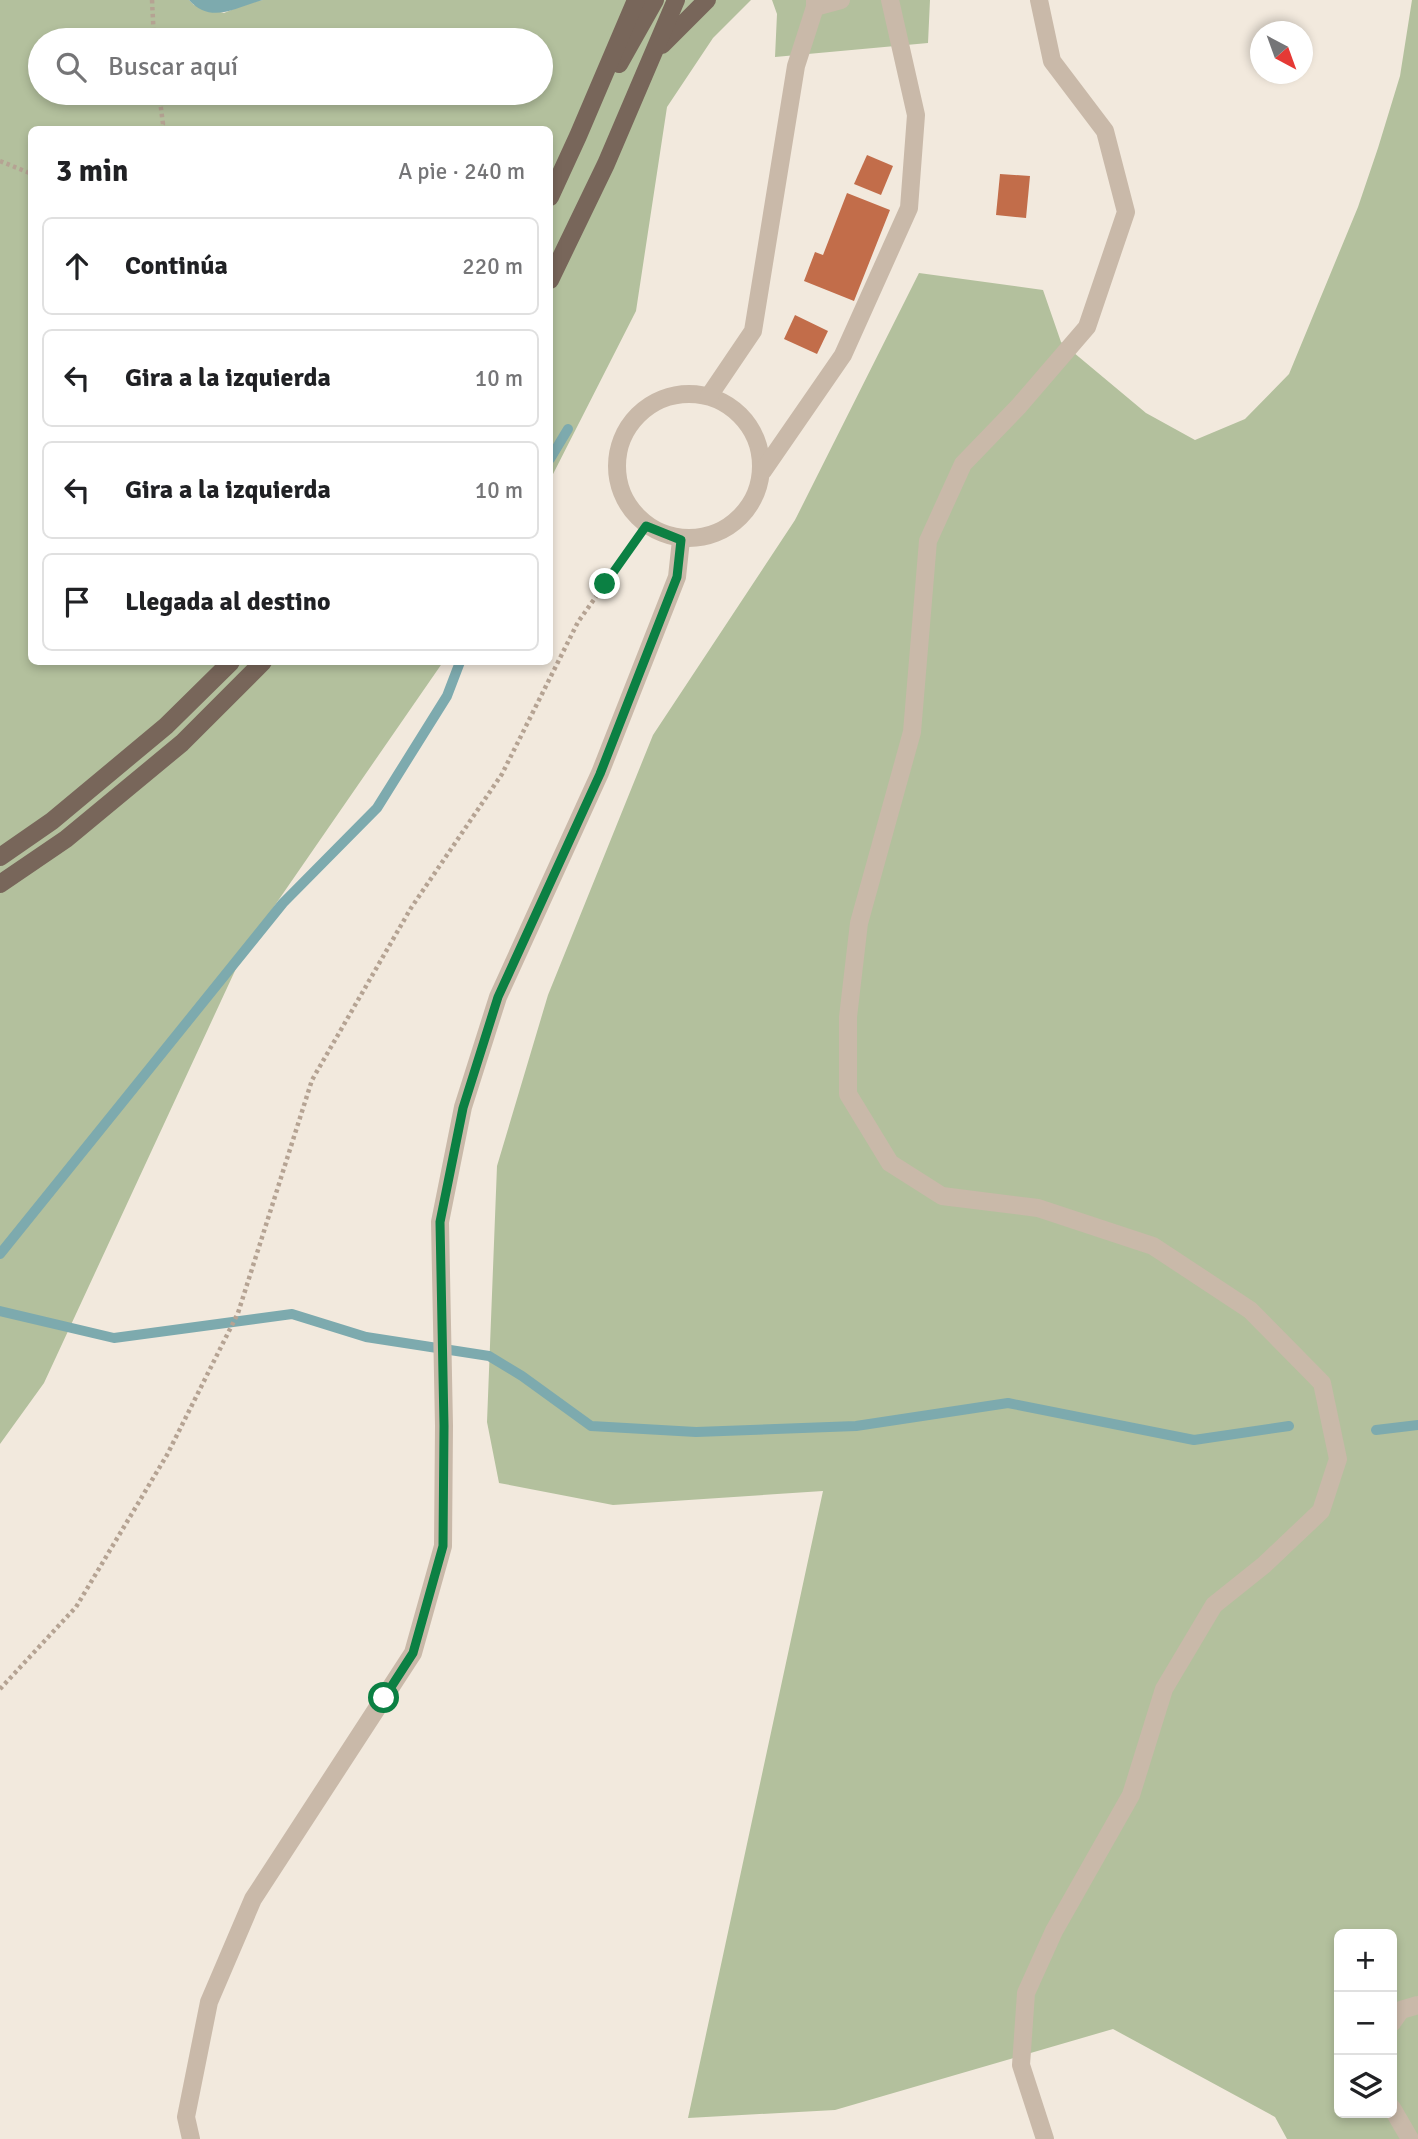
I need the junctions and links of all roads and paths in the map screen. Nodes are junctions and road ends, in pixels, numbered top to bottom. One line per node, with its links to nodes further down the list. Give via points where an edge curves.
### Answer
1 (152, 0): 10 (path)
2 (636, 0): 14 (main road)
3 (655, 0): 14 (main road)
4 (676, 0): 11 (main road)
5 (707, 0): 11 (main road)
6 (841, 0): 9 (lane)
7 (890, 0): 20 (lane, via 916,115 909,208 843,355)
8 (1039, 0): 32 (lane, via 1052,61 1105,131 1126,212 1087,327 963,464 928,541 912,732 859,923 848,1017 848,1094 890,1163 942,1196 1038,1208 1153,1246 1250,1310 1322,1383 1338,1460 1321,1511 1214,1605 1164,1689 1131,1795 1054,1931 1026,1993 1021,2065)
9 (812, 2): 19 (lane, via 796,66 753,331)
10 (153, 28)
11 (654, 52): 18 (main road)
12 (161, 105): 13 (path)
13 (162, 126)
14 (578, 136): 17 (main road)
15 (0, 161): 16 (path)
16 (28, 172)
17 (553, 190)
18 (553, 274)
19 (709, 396): 20 (lane, via 738,411 754,430); 21 (lane, via 684,393 646,407 624,434 616,461 622,497)
20 (763, 471): 22 (lane, via 748,512 716,535)
21 (646, 526): 22 (lane); 27 (path, via 578,622 502,774 411,908 312,1080 238,1312 167,1455 76,1607)
22 (681, 540): 31 (lane, via 677,577 600,774 498,997 463,1108 440,1222 443,1546 413,1653 253,1899 209,2002 186,2117)
23 (228, 665): 25 (main road, via 166,726 52,821)
24 (260, 665): 26 (main road, via 182,743 66,839)
25 (0, 857)
26 (0, 884)
27 (0, 1689)
28 (1418, 2006): 29 (lane, via 1401,2010)
29 (1397, 2016)
30 (1397, 2117): 33 (lane)
31 (191, 2139)
32 (1045, 2139)
33 (1410, 2139)

